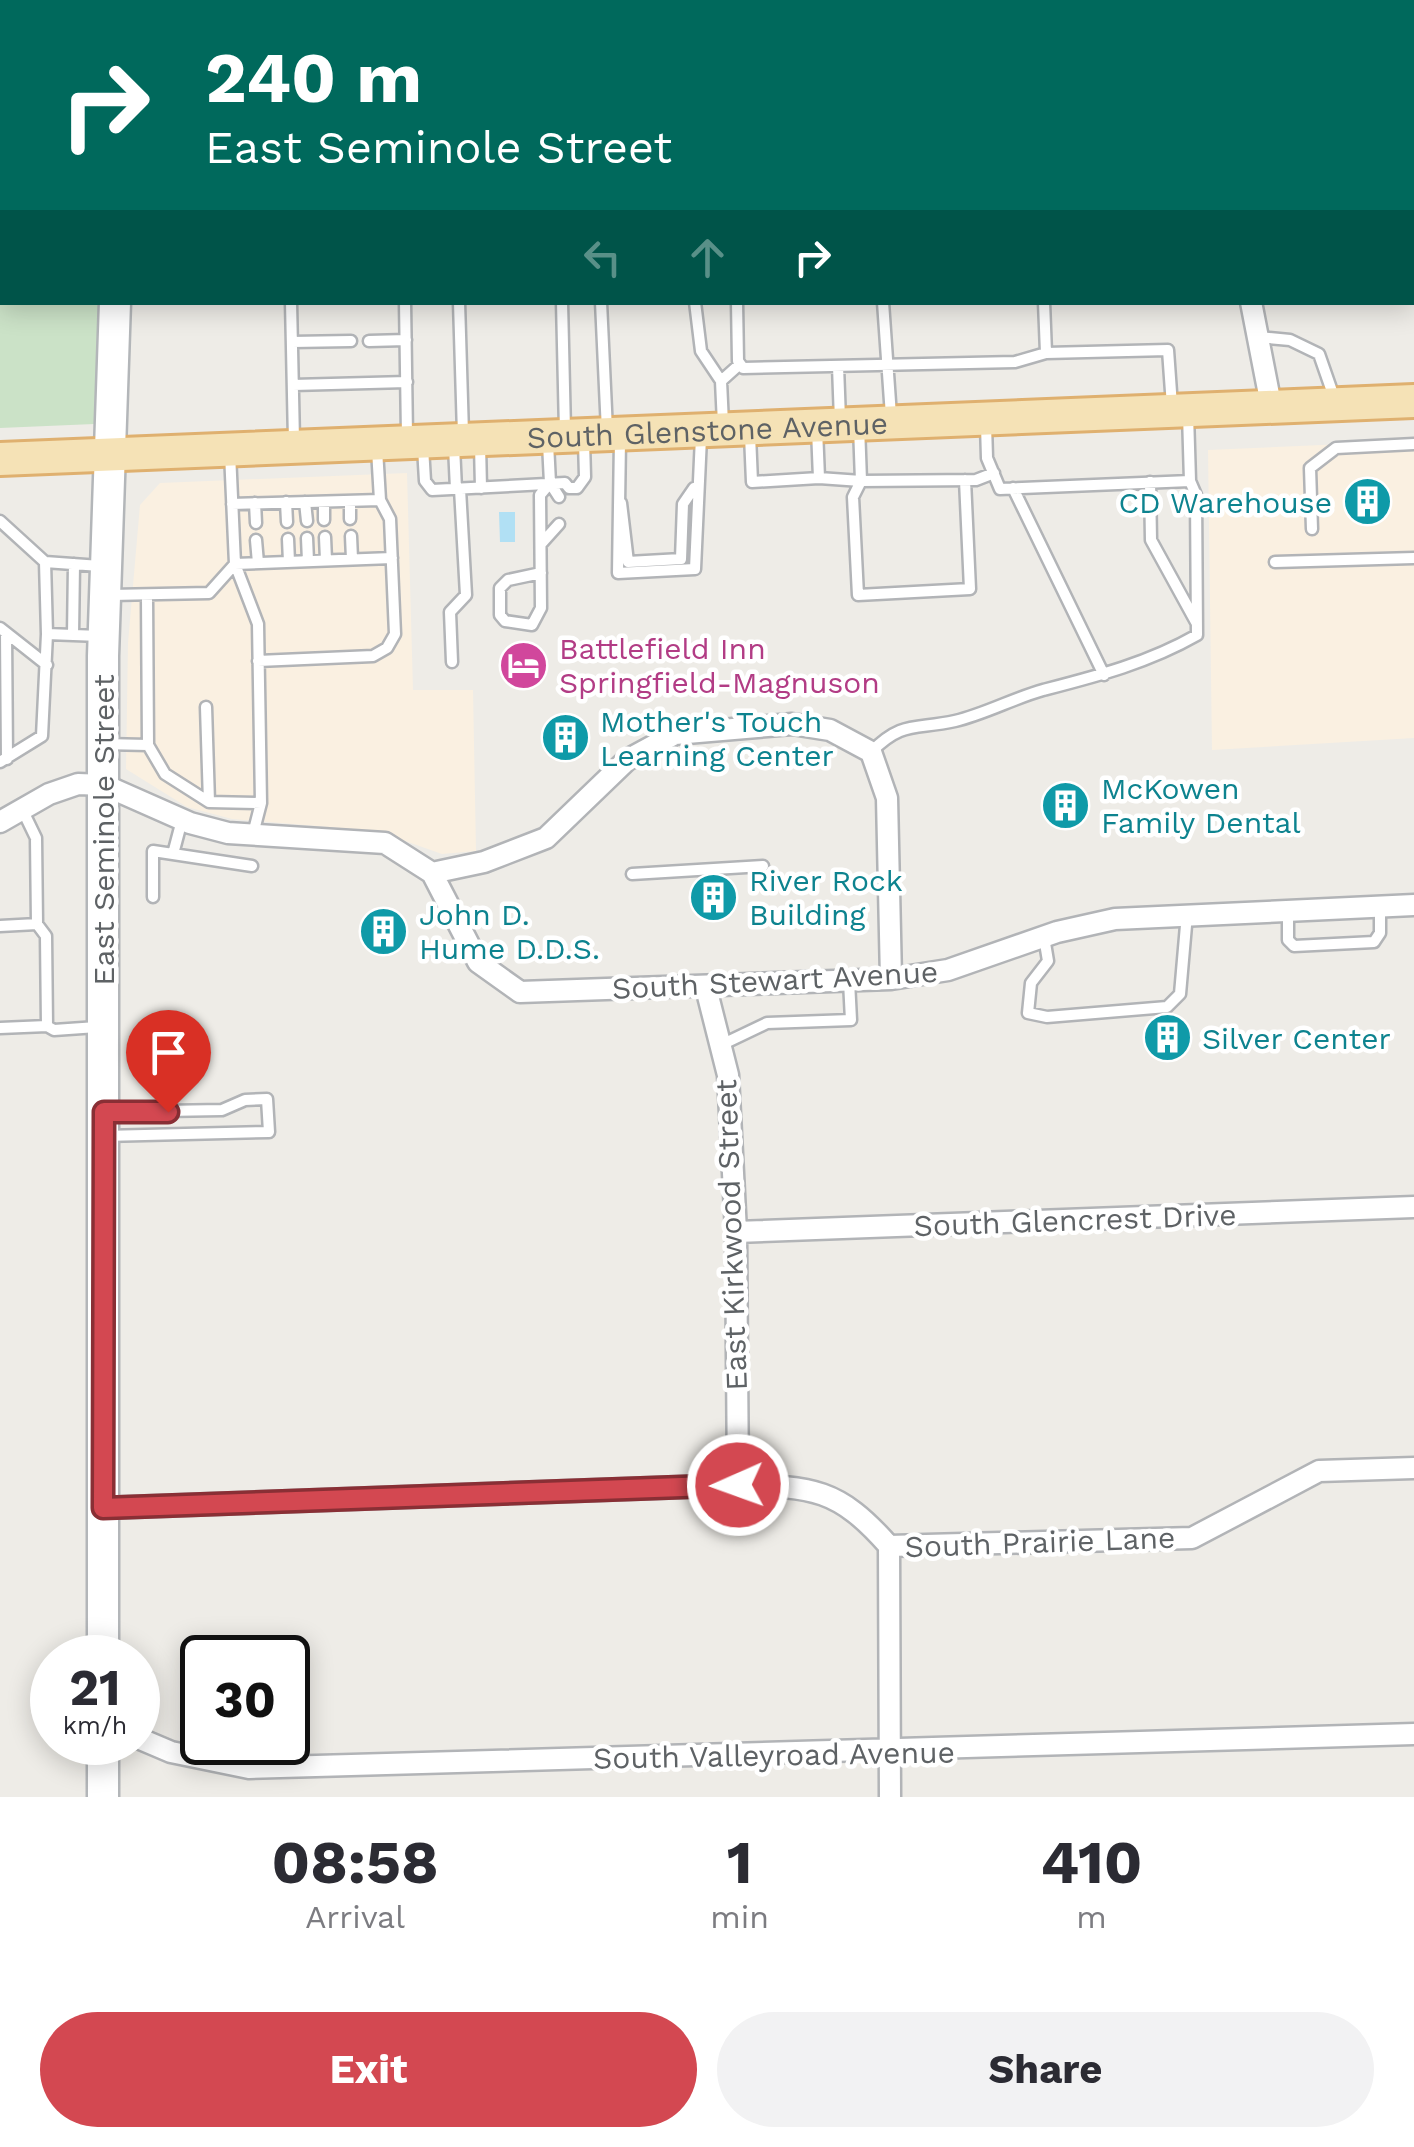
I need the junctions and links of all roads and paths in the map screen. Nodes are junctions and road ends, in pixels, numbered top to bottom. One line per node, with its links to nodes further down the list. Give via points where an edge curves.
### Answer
1 (115, 305): 36 (street, East Seminole Street)
2 (291, 305): 16 (lane)
3 (405, 305): 13 (lane)
4 (458, 305): 32 (lane)
5 (562, 305): 31 (lane, via 564,385)
6 (602, 305): 31 (lane)
7 (695, 305): 21 (lane, via 701,351)
8 (737, 305): 18 (lane)
9 (883, 305): 19 (lane)
10 (1044, 305): 17 (lane)
11 (1251, 305): 12 (street)
12 (1257, 338): 25 (lane, via 1290,340 1319,354); 26 (street)
13 (406, 340): 15 (lane); 22 (lane)
14 (352, 341): 16 (lane)
15 (369, 341)
16 (292, 342): 23 (lane)
17 (1046, 353): 19 (lane, via 1016,362); 27 (lane, via 1168,350)
18 (740, 364): 20 (lane); 21 (lane)
19 (890, 365): 20 (lane); 29 (lane)
20 (838, 366): 29 (lane)
21 (721, 381): 30 (lane)
22 (406, 382): 23 (lane); 32 (lane)
23 (293, 385): 34 (lane)
24 (1414, 402): 25 (main road, South Glenstone Avenue)
25 (1336, 406): 26 (main road, South Glenstone Avenue)
26 (1272, 410): 27 (main road, South Glenstone Avenue)
27 (1180, 413): 28 (main road, South Glenstone Avenue); 41 (lane)
28 (986, 420): 29 (main road, South Glenstone Avenue); 38 (lane)
29 (852, 425): 30 (main road, South Glenstone Avenue); 39 (lane); 42 (lane)
30 (725, 430): 31 (main road, South Glenstone Avenue); 31 (lane, via 696,484 695,568 618,574 621,502); 39 (lane, via 752,482)
31 (585, 435): 32 (main road, South Glenstone Avenue); 44 (lane); 44 (lane, via 582,483)
32 (434, 441): 34 (main road, South Glenstone Avenue); 45 (lane); 47 (lane); 47 (lane, via 428,487); 49 (lane)
33 (1414, 444): 63 (lane, via 1336,448 1310,468)
34 (294, 446): 35 (main road, South Glenstone Avenue)
35 (230, 448): 36 (main road, South Glenstone Avenue); 55 (lane)
36 (112, 453): 37 (main road, South Glenstone Avenue); 82 (street, East Seminole Street)
37 (0, 458)
38 (994, 474): 40 (lane); 46 (lane, via 1000,489)
39 (819, 478): 42 (lane)
40 (965, 480): 42 (lane); 42 (lane, via 970,590 858,595 853,497)
41 (1190, 480): 43 (lane); 84 (lane, via 1196,495)
42 (861, 481)
43 (1150, 482): 46 (lane); 84 (lane, via 1152,540)
44 (550, 483): 45 (lane); 48 (lane); 69 (lane, via 540,495)
45 (481, 488): 47 (lane)
46 (1013, 488): 91 (lane)
47 (458, 489): 89 (lane, via 466,595 450,612)
48 (558, 497)
49 (380, 500): 50 (lane); 70 (lane, via 390,519)
50 (350, 501): 53 (lane); 56 (lane)
51 (286, 502): 52 (lane); 54 (lane); 60 (lane)
52 (306, 502): 53 (lane); 59 (lane)
53 (324, 502): 57 (lane)
54 (255, 503): 55 (lane); 61 (lane)
55 (232, 504): 80 (lane)
56 (350, 519)
57 (324, 520)
58 (0, 521): 75 (lane)
59 (307, 521)
60 (287, 522)
61 (256, 523)
62 (558, 524): 69 (lane)
63 (1312, 529)
64 (351, 536): 72 (lane)
65 (325, 537): 73 (lane)
66 (288, 538): 76 (lane)
67 (307, 538): 74 (lane)
68 (256, 540): 78 (lane)
69 (540, 544): 81 (lane)
70 (392, 558): 72 (lane); 88 (lane, via 395,634 388,648 374,656)
71 (1414, 558): 77 (lane)
72 (352, 559): 73 (lane)
73 (326, 560): 74 (lane)
74 (308, 561): 76 (lane)
75 (45, 562): 79 (lane); 86 (lane)
76 (289, 562): 78 (lane)
77 (1275, 562)
78 (258, 563): 80 (lane)
79 (74, 564): 82 (lane); 87 (lane)
80 (234, 564): 83 (lane, via 209,593); 88 (lane, via 258,624)
81 (541, 573): 81 (lane, via 537,618 532,624 505,621 500,588)
82 (106, 580): 83 (lane); 87 (street, East Seminole Street)
83 (147, 597): 94 (lane)
84 (1196, 622): 91 (lane, via 1196,635 1166,653)
85 (3, 630): 90 (lane); 96 (lane)
86 (47, 634): 87 (lane); 90 (lane)
87 (88, 635): 93 (street, East Seminole Street)
88 (258, 662): 99 (lane)
89 (452, 662)
90 (47, 665): 96 (lane, via 42,736)
91 (1104, 675): 95 (lane, via 957,721 893,730)
92 (206, 707): 98 (lane)
93 (104, 744): 94 (lane); 97 (street, East Seminole Street)
94 (148, 746): 98 (lane, via 166,774)
95 (871, 752): 107 (street, via 830,730 792,724 675,734 628,760 546,838); 117 (street, via 887,798)
96 (3, 761)
97 (104, 786): 100 (street, via 78,784); 101 (street); 121 (street, East Seminole Street)
98 (209, 802): 99 (lane)
99 (260, 803): 103 (lane)
100 (22, 809): 102 (street); 114 (lane, via 36,838)
101 (182, 820): 103 (street); 104 (lane)
102 (0, 822)
103 (253, 834): 107 (street, via 385,843)
104 (172, 854): 105 (lane); 109 (lane, via 153,850)
105 (252, 866)
106 (763, 866): 108 (lane)
107 (432, 873): 119 (street, South Stewart Avenue, via 478,962 520,992)
108 (632, 874)
109 (154, 897)
110 (1414, 905): 111 (street, South Stewart Avenue)
111 (1380, 906): 112 (street, South Stewart Avenue); 112 (lane, via 1374,942 1294,946)
112 (1288, 910): 113 (street, South Stewart Avenue)
113 (1186, 914): 116 (street, South Stewart Avenue, via 1115,919); 116 (lane, via 1180,994 1167,1008 1028,1014 1031,983 1048,962)
114 (38, 924): 115 (lane); 120 (lane, via 46,936)
115 (0, 926)
116 (1044, 936): 117 (street, South Stewart Avenue, via 948,970)
117 (892, 979): 118 (street, South Stewart Avenue)
118 (849, 981): 119 (street, South Stewart Avenue); 123 (lane, via 850,1020 767,1023)
119 (706, 988): 123 (street, East Kirkwood Street)
120 (47, 1026): 121 (lane); 122 (lane)
121 (104, 1027): 124 (street, East Seminole Street)
122 (0, 1028)
123 (720, 1046): 126 (street, East Kirkwood Street, via 728,1074)
124 (103, 1124): 124 (lane, via 267,1099 269,1132); 129 (street, East Seminole Street)
125 (1414, 1207): 126 (street, South Glencrest Drive)
126 (736, 1232): 128 (street, East Kirkwood Street)
127 (1414, 1468): 130 (street, South Prairie Lane, via 1319,1472 1192,1538)
128 (738, 1485): 129 (street); 130 (street, via 806,1486 858,1511)
129 (103, 1508): 131 (street, East Seminole Street)
130 (889, 1546): 134 (street)
131 (103, 1635)
132 (1414, 1734): 134 (street, South Valleyroad Avenue)
133 (160, 1747): 134 (street, South Valleyroad Avenue, via 250,1768)
134 (890, 1753): 137 (street)
135 (104, 1765): 136 (street)
136 (104, 1797)
137 (890, 1797)

